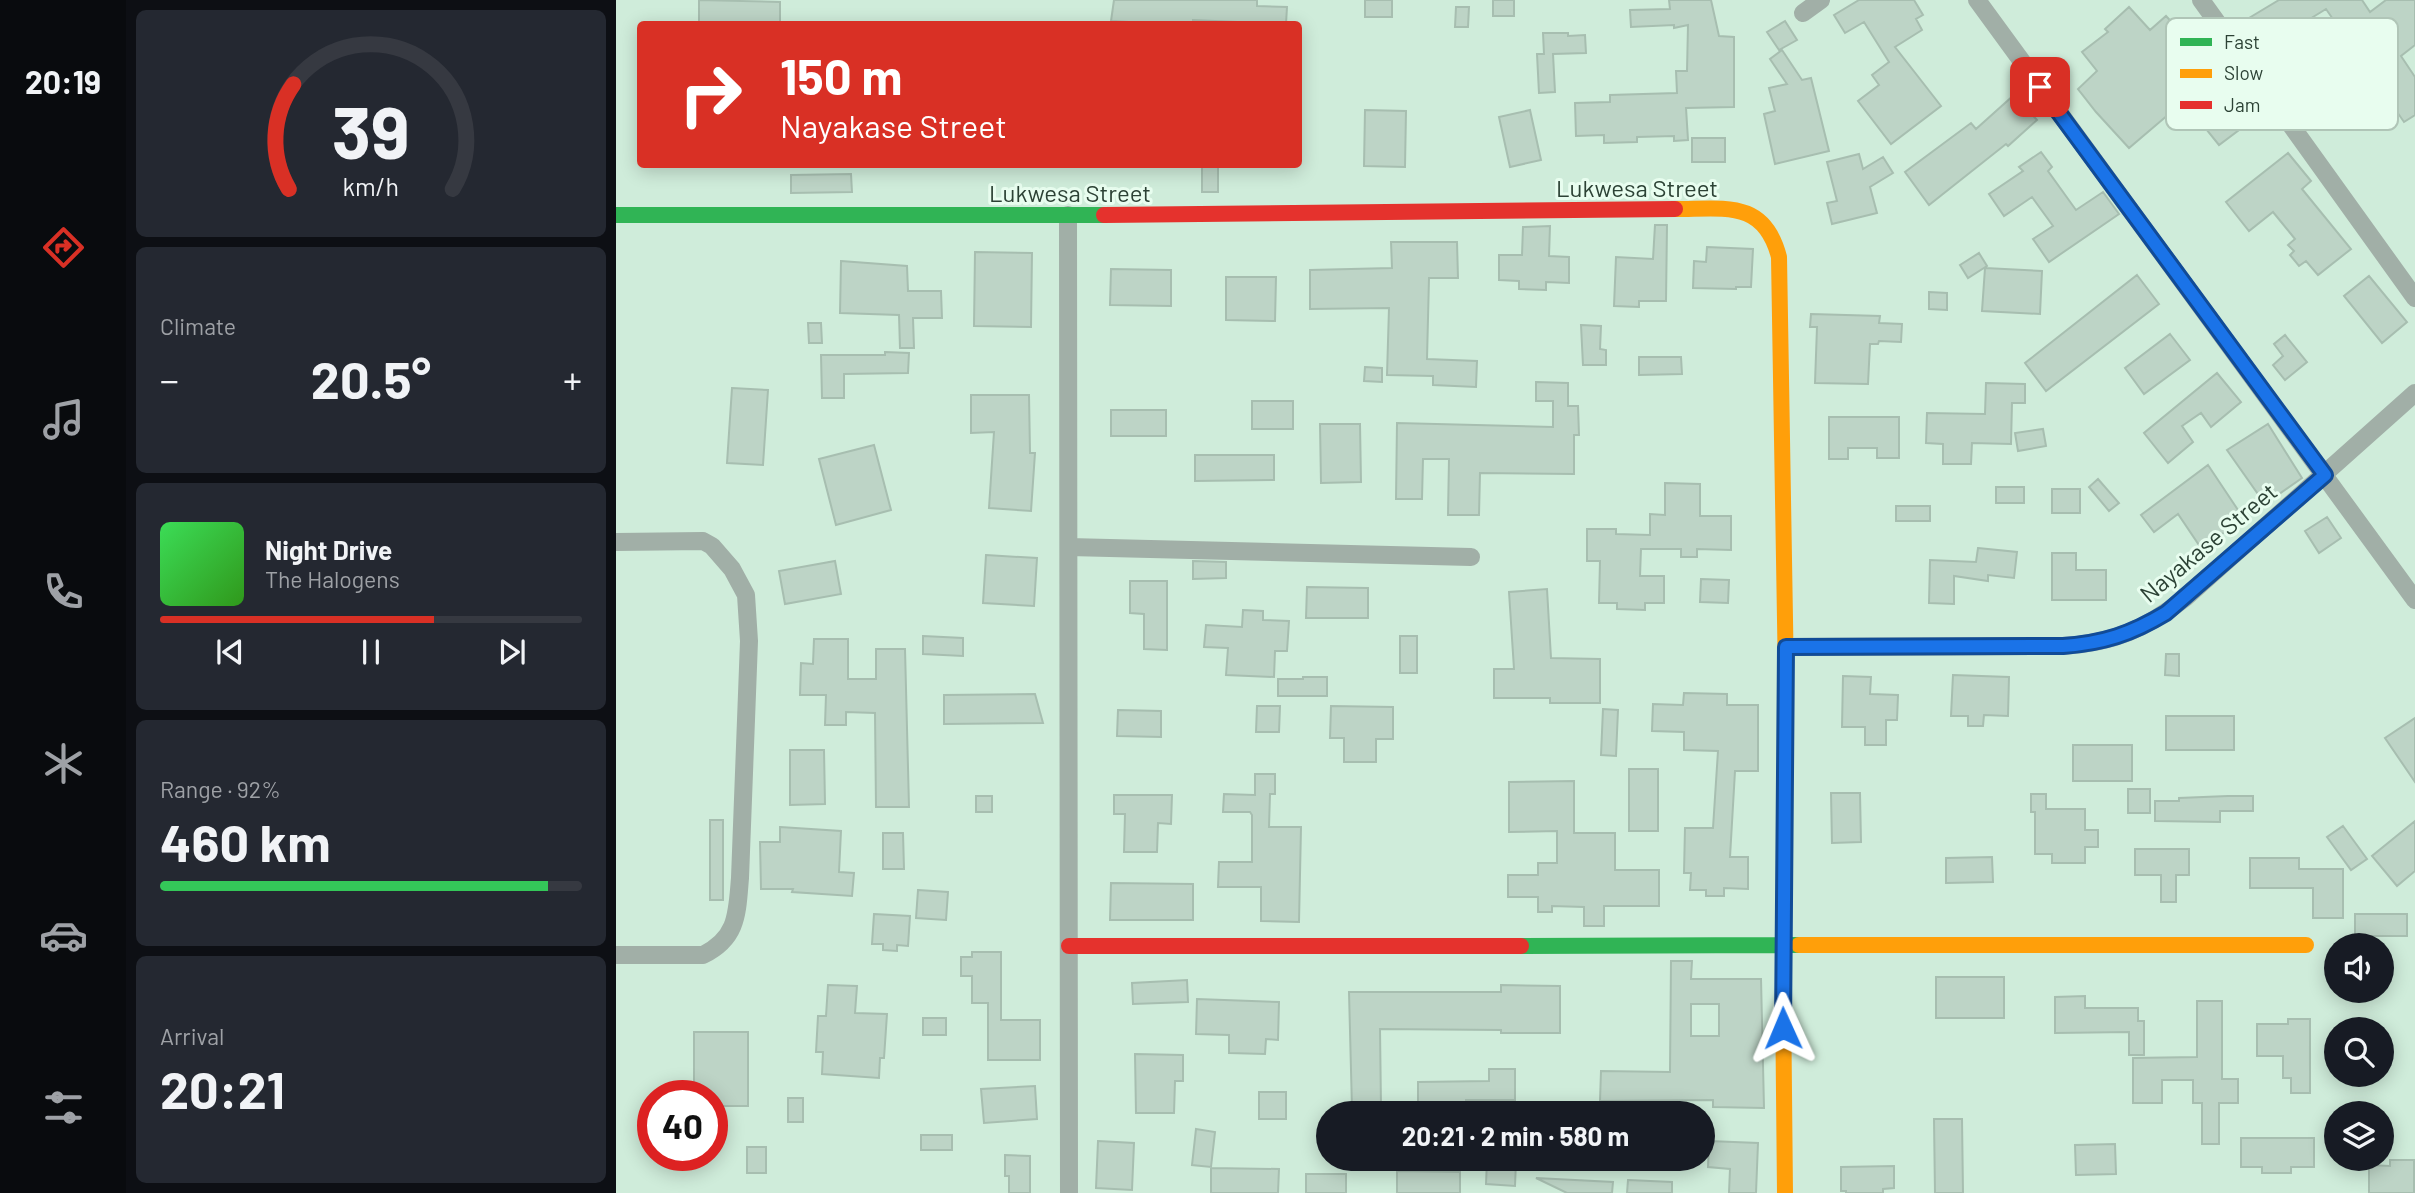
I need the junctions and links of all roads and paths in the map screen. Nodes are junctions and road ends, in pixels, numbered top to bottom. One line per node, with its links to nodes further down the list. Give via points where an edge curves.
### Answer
1 (1821, 0): 4 (street)
2 (1977, 0): 11 (street)
3 (2201, 0): 5 (street)
4 (1803, 13)
5 (2214, 18)
6 (2294, 130): 9 (street)
7 (616, 215): 8 (street, Lukwesa Street)
8 (1068, 215): 13 (street); 16 (street, Lukwesa Street, via 1727,209 1743,211 1764,223 1779,257)
9 (2415, 298)
10 (2415, 393): 11 (street, Nayakase Street)
11 (2325, 475): 15 (street); 16 (street, Nayakase Street, via 2166,613 2114,639 2063,646)
12 (616, 542): 20 (street, via 703,541 712,547 732,569 746,595 749,641 740,878 733,928 726,940 703,955)
13 (1069, 547): 14 (street); 18 (street)
14 (1471, 557)
15 (2415, 600)
16 (1786, 647): 19 (street, Lukwesa Street)
17 (2306, 945): 19 (street)
18 (1069, 946): 19 (street); 21 (street)
19 (1783, 946): 22 (street, Lukwesa Street)
20 (616, 955)
21 (1069, 1193)
22 (1785, 1193)

